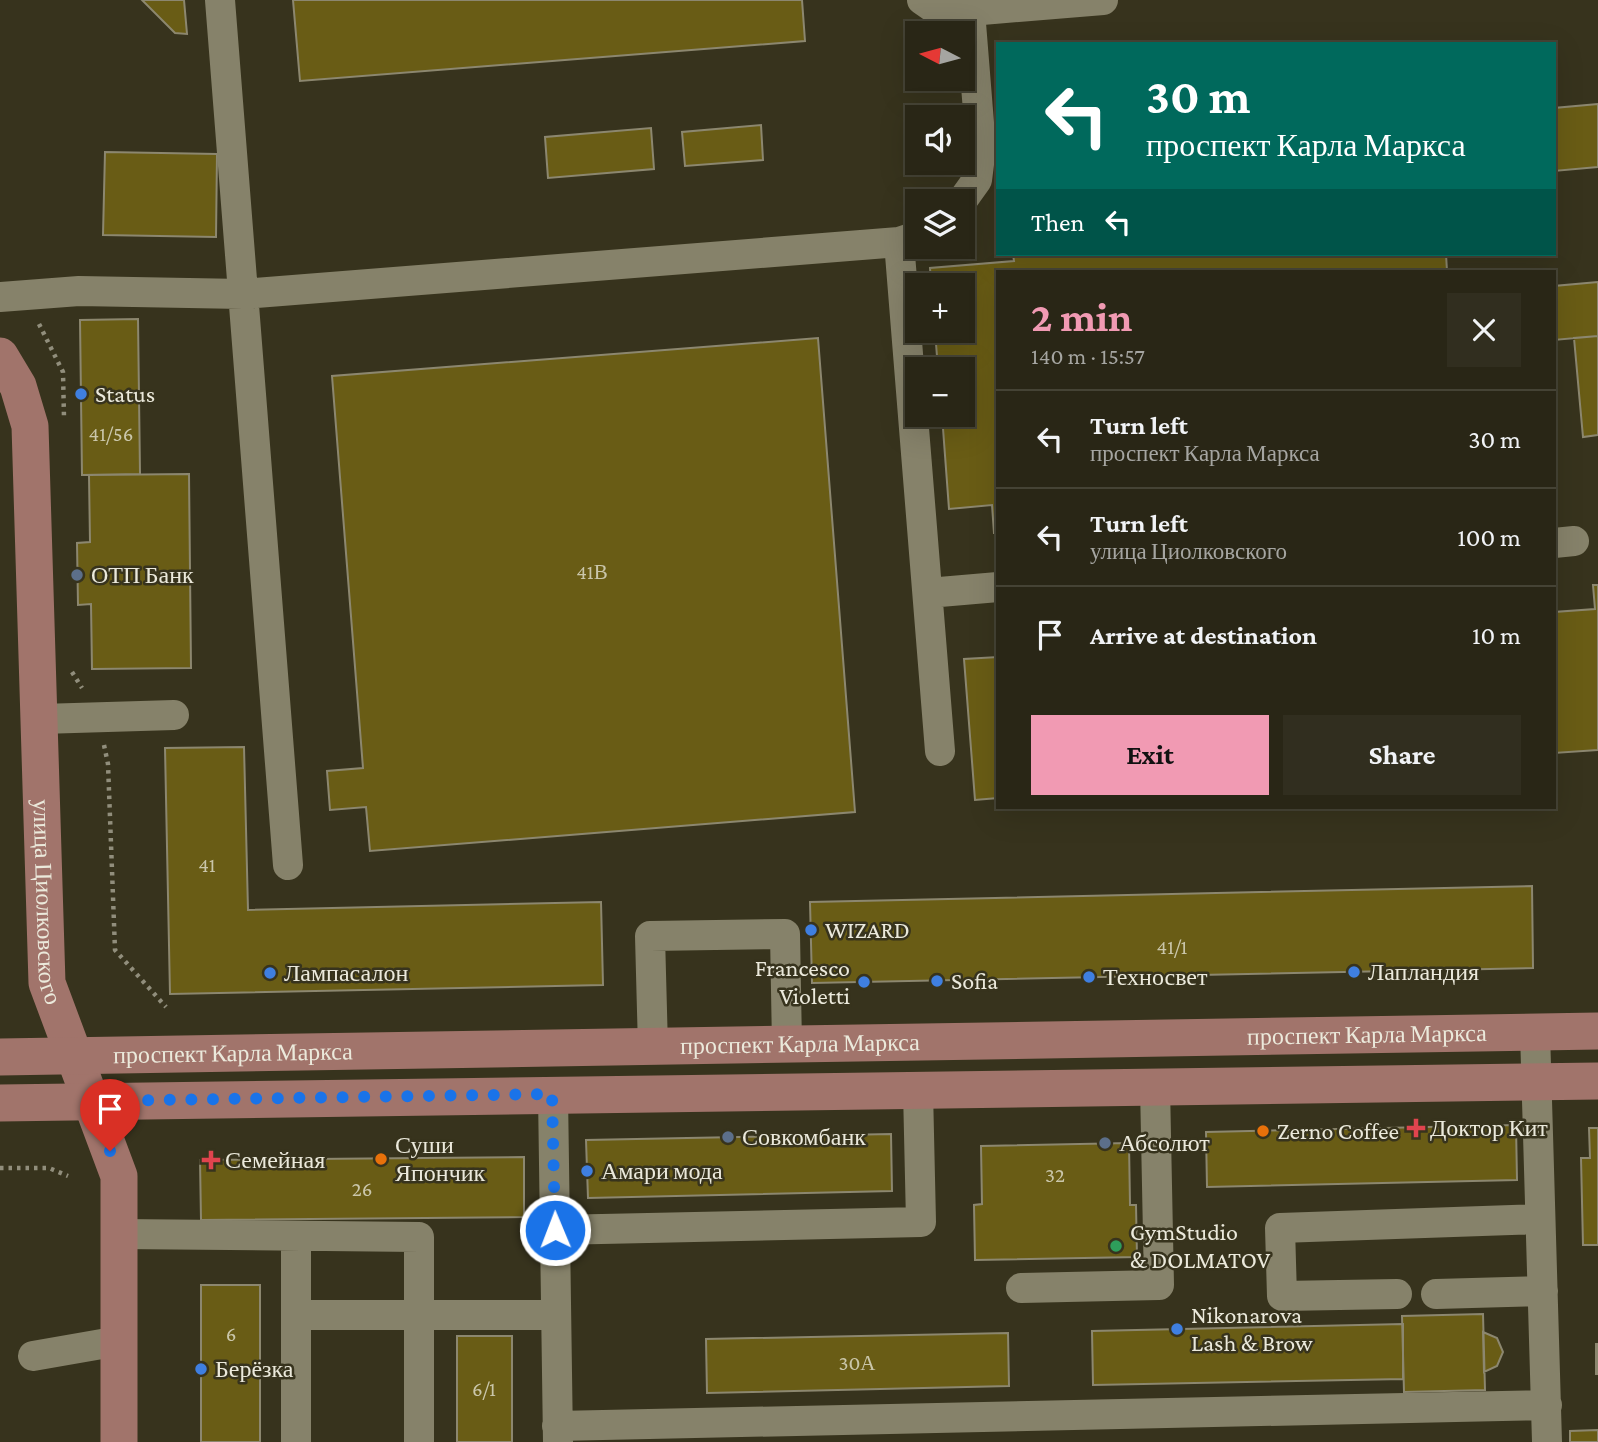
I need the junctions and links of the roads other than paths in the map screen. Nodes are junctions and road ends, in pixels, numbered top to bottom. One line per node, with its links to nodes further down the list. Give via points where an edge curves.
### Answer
1 (220, 0): 8 (lane)
2 (922, 0): 4 (lane, via 935,9)
3 (1103, 0): 4 (lane)
4 (970, 11): 5 (lane, via 981,148 977,180)
5 (971, 189)
6 (905, 239): 8 (lane)
7 (909, 259): 12 (lane)
8 (243, 294): 9 (lane, via 79,291); 16 (lane)
9 (12, 296)
10 (0, 356): 14 (main road, улица Циолковского, via 18,386 30,426)
11 (996, 587): 12 (lane)
12 (928, 593): 15 (lane)
13 (174, 715): 14 (lane)
14 (41, 719): 22 (main road, улица Циолковского, via 47,983)
15 (940, 751)
16 (288, 865)
17 (1598, 1031): 18 (main road, проспект Карла Маркса)
18 (1535, 1032): 19 (main road, проспект Карла Маркса); 24 (lane)
19 (787, 1045): 20 (main road, проспект Карла Маркса); 20 (lane, via 785,934 650,936)
20 (653, 1048): 22 (main road, проспект Карла Маркса)
21 (0, 1057): 22 (main road, проспект Карла Маркса)
22 (74, 1057): 28 (main road, улица Циолковского)
23 (1598, 1080): 24 (main road, проспект Карла Маркса)
24 (1535, 1082): 25 (main road, проспект Карла Маркса); 30 (lane)
25 (1155, 1086): 26 (main road, проспект Карла Маркса); 34 (lane, via 1159,1285)
26 (918, 1090): 27 (main road, проспект Карла Маркса); 31 (lane, via 921,1222)
27 (552, 1094): 28 (main road, проспект Карла Маркса); 31 (lane)
28 (93, 1101): 29 (main road, проспект Карла Маркса); 32 (main road, улица Циолковского, via 119,1177)
29 (0, 1102)
30 (1540, 1219): 35 (lane); 36 (lane, via 1280,1228 1282,1296)
31 (555, 1230): 40 (lane)
32 (119, 1234): 33 (lane); 41 (main road, улица Циолковского)
33 (296, 1237): 38 (lane); 39 (lane, via 419,1237)
34 (1021, 1288)
35 (1543, 1291): 37 (lane); 43 (lane)
36 (1397, 1294)
37 (1436, 1294)
38 (296, 1315): 39 (lane); 46 (lane)
39 (419, 1315): 40 (lane); 47 (lane)
40 (556, 1315): 44 (lane)
41 (119, 1341): 42 (lane); 45 (main road, улица Циолковского)
42 (33, 1356)
43 (1547, 1405): 44 (lane); 48 (lane)
44 (557, 1434)
45 (119, 1442)
46 (296, 1442)
47 (419, 1442)
48 (1547, 1442)

